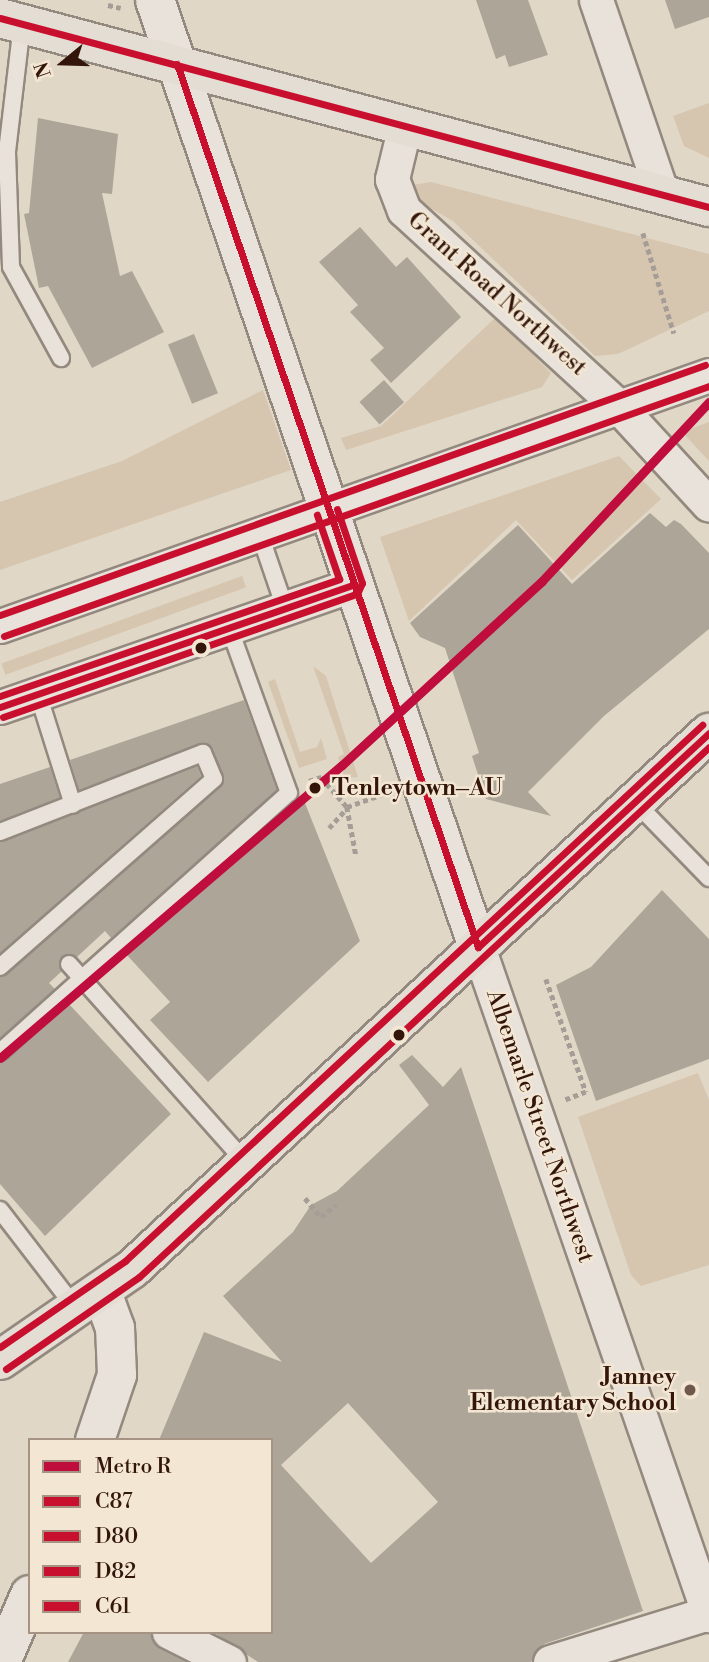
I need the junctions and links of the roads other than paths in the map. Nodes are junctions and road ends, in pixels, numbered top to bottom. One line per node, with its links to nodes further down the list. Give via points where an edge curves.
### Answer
1 (155, 0): 4 (street, Albemarle Street Northwest)
2 (596, 0): 6 (street)
3 (11, 21): 4 (main road); 9 (lane, via 7,152 11,267)
4 (177, 64): 5 (main road); 14 (street, Albemarle Street Northwest)
5 (405, 125): 6 (main road); 12 (street, Grant Road Northwest, via 392,180 398,202)
6 (662, 194): 7 (main road)
7 (709, 207)
8 (709, 354): 11 (street)
9 (61, 358)
10 (709, 374): 11 (street)
11 (650, 395): 12 (street)
12 (618, 406): 13 (street, Grant Road Northwest); 14 (street)
13 (709, 505)
14 (327, 512): 15 (street); 16 (street, Albemarle Street Northwest)
15 (260, 535): 17 (lane); 18 (street)
16 (352, 585): 17 (street); 27 (street, Albemarle Street Northwest)
17 (285, 608): 19 (street)
18 (0, 626)
19 (229, 627): 20 (street); 30 (lane, via 288,789)
20 (38, 694): 21 (street); 24 (lane)
21 (0, 707)
22 (709, 733): 23 (main road)
23 (634, 802): 26 (lane); 27 (main road)
24 (73, 805): 25 (lane); 29 (lane, via 203,753 214,779)
25 (0, 832)
26 (709, 878)
27 (478, 947): 32 (main road); 38 (street, Albemarle Street Northwest)
28 (69, 964): 30 (lane)
29 (0, 967)
30 (82, 979): 31 (lane); 32 (lane)
31 (0, 1052)
32 (248, 1165): 34 (main road)
33 (0, 1210): 34 (lane)
34 (90, 1303): 35 (main road); 36 (street, via 115,1328 117,1363 111,1401)
35 (0, 1360)
36 (96, 1438)
37 (28, 1600): 40 (street)
38 (708, 1614): 42 (street)
39 (173, 1634): 41 (street)
40 (1, 1662)
41 (229, 1662)
42 (550, 1662)

